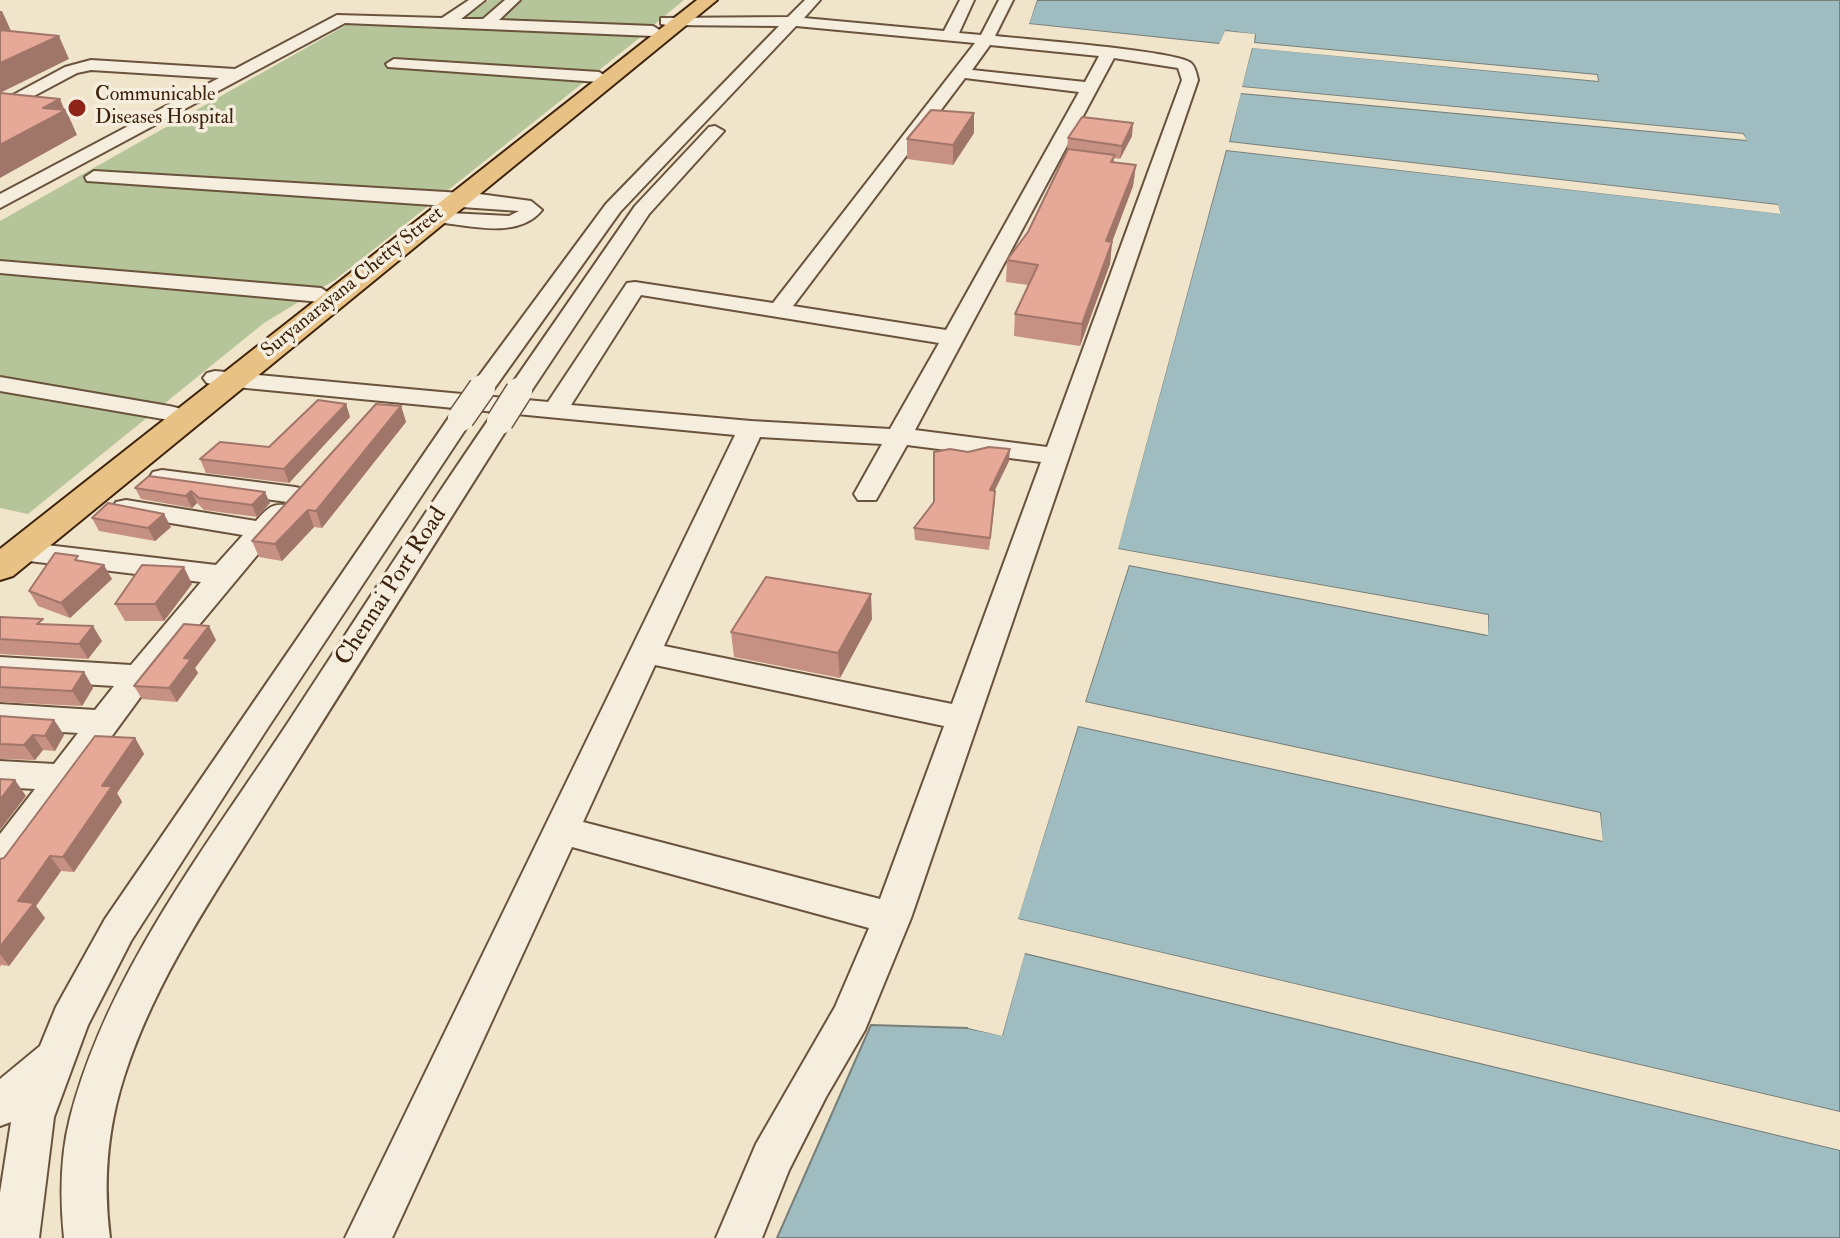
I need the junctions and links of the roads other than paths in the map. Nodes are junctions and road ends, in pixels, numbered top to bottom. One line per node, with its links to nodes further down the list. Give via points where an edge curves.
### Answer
1 (478, 0): 10 (street)
2 (513, 0): 12 (street)
3 (694, 0): 11 (main road, Suryanarayana Chetty Street)
4 (708, 0): 11 (main road, Suryanarayana Chetty Street)
5 (813, 0): 9 (street, Chennai Port Road)
6 (828, 0): 9 (street, Chennai Port Road)
7 (967, 0): 13 (street)
8 (1006, 0): 14 (street)
9 (799, 22): 11 (street); 14 (street); 52 (street, Chennai Port Road, bridge, via 613,208 461,418); 53 (street, Chennai Port Road, bridge, via 642,210)
10 (443, 24): 12 (street); 18 (street, via 342,18)
11 (667, 25): 12 (street); 19 (main road, Suryanarayana Chetty Street); 24 (main road, Suryanarayana Chetty Street)
12 (484, 26)
13 (951, 33)
14 (986, 40): 15 (street); 17 (street)
15 (1109, 53): 20 (street); 35 (street, via 1170,60 1188,68 1187,93 1151,171)
16 (394, 64): 19 (street)
17 (960, 73): 20 (street); 27 (street)
18 (238, 74): 21 (street, via 91,65 71,70); 23 (street)
19 (599, 77): 24 (main road, Suryanarayana Chetty Street)
20 (1090, 88): 28 (street, via 1058,160)
21 (0, 109)
22 (94, 177): 24 (street)
23 (0, 202)
24 (447, 204): 26 (main road, Suryanarayana Chetty Street); 29 (main road, Suryanarayana Chetty Street)
25 (0, 267): 26 (street)
26 (321, 295): 29 (main road, Suryanarayana Chetty Street)
27 (778, 311): 28 (street); 31 (street, via 635,288)
28 (953, 338): 34 (street)
29 (224, 379): 31 (street); 32 (main road, Suryanarayana Chetty Street); 42 (main road, Suryanarayana Chetty Street)
30 (0, 384): 32 (street)
31 (555, 411): 33 (street)
32 (169, 413): 42 (main road, Suryanarayana Chetty Street)
33 (751, 429): 34 (street); 44 (street)
34 (899, 437): 35 (street); 38 (street)
35 (1056, 456): 48 (street)
36 (316, 473): 39 (street)
37 (160, 478): 39 (street)
38 (867, 494)
39 (295, 495): 41 (street)
40 (126, 508): 41 (street)
41 (262, 530): 43 (street)
42 (7, 556): 43 (street)
43 (223, 575): 46 (street)
44 (646, 653): 48 (street); 54 (street)
45 (0, 668): 46 (street)
46 (139, 676): 49 (street)
47 (0, 716): 49 (street)
48 (963, 718): 56 (street)
49 (106, 723): 51 (street)
50 (0, 774): 51 (street)
51 (65, 777): 55 (street)
52 (189, 820): 53 (street); 57 (street, Chennai Port Road, via 118,930)
53 (240, 825): 60 (street, Chennai Port Road, via 161,952 117,1040 83,1164)
54 (562, 830): 56 (street); 61 (street)
55 (6, 844)
56 (892, 918): 62 (street, via 851,1017 771,1159)
57 (56, 1056): 58 (street, Chennai Port Road); 59 (street, Chennai Port Road, via 33,1117)
58 (0, 1106)
59 (16, 1238)
60 (87, 1238)
61 (368, 1238)
62 (739, 1238)

